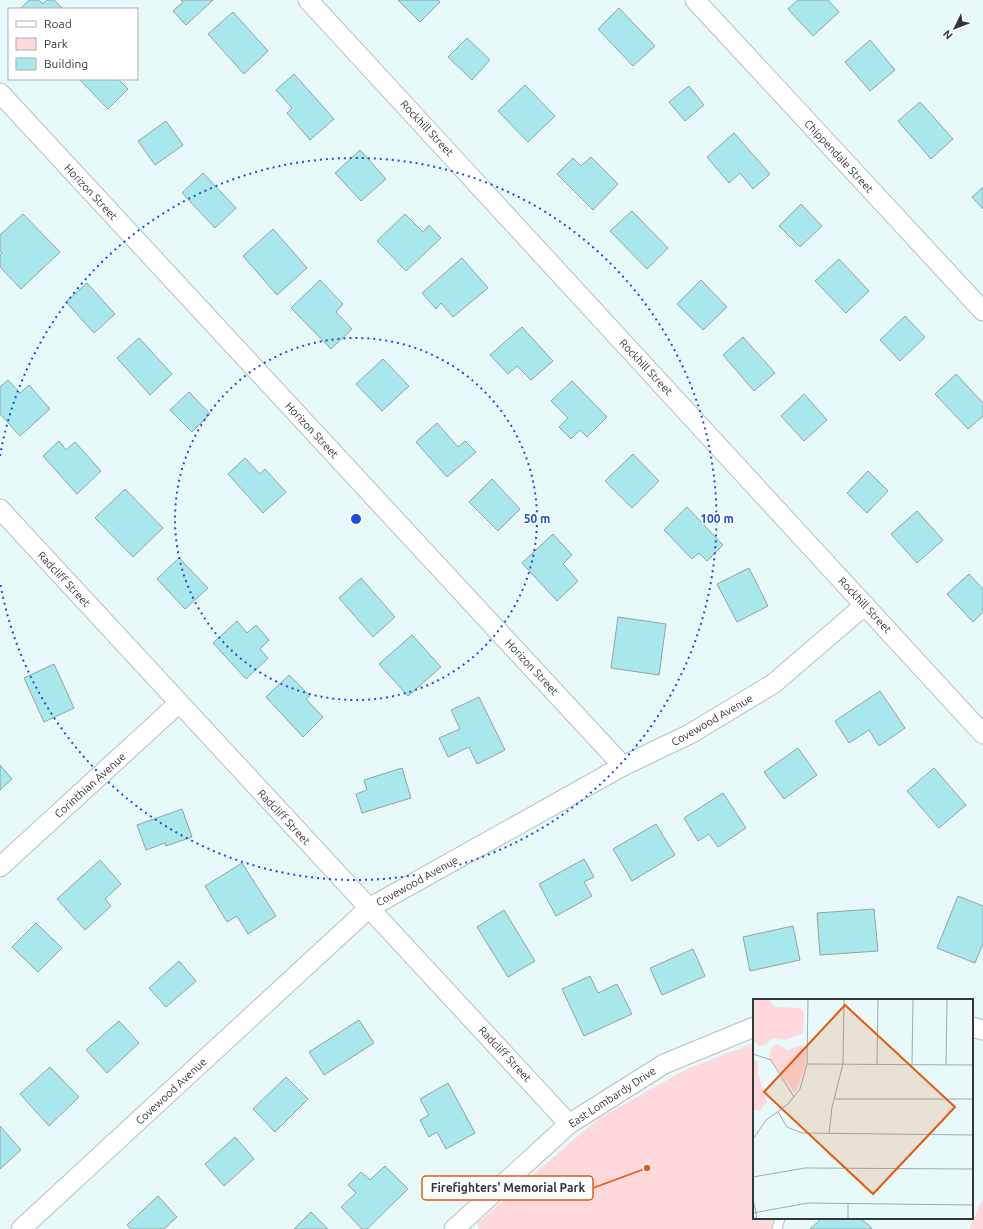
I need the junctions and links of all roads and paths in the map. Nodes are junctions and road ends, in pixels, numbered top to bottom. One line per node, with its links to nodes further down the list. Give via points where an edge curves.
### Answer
1 (308, 0): 6 (street, Rockhill Street)
2 (695, 0): 4 (street, Chippendale Street)
3 (0, 93): 9 (street, Horizon Street)
4 (983, 311)
5 (0, 509): 7 (street, Radcliff Street)
6 (865, 605): 8 (street, Rockhill Street); 9 (street, Covewood Avenue, via 773,684 690,734)
7 (179, 703): 10 (street, Corinthian Avenue); 11 (street, Radcliff Street)
8 (983, 734)
9 (623, 766): 11 (street, Covewood Avenue)
10 (0, 867)
11 (369, 908): 15 (street, Radcliff Street); 17 (street, Covewood Avenue)
12 (753, 1027): 15 (street, East Lombardy Drive, via 664,1064)
13 (973, 1028): 14 (street)
14 (983, 1030)
15 (569, 1124): 18 (street, East Lombardy Drive)
16 (780, 1219): 19 (lane)
17 (21, 1229)
18 (454, 1229)
19 (778, 1229)

